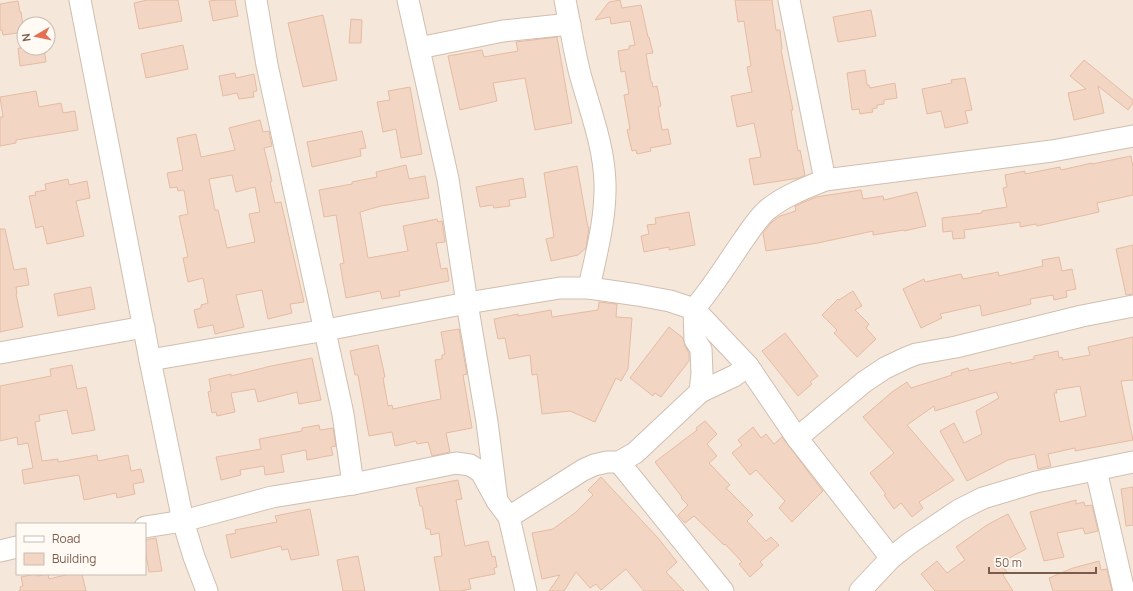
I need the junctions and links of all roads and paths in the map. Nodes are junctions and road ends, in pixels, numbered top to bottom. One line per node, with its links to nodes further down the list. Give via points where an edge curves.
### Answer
1 (80, 0): 14 (street)
2 (256, 0): 15 (street, via 267,65)
3 (408, 0): 7 (street)
4 (566, 0): 6 (street)
5 (789, 0): 9 (street)
6 (570, 24): 7 (street, via 503,31); 10 (street, via 579,73 603,159 605,183 600,238)
7 (419, 48): 11 (street, via 448,179)
8 (1133, 136): 9 (street, via 1052,151)
9 (825, 180): 13 (street, via 780,200 762,214 708,294)
10 (589, 288): 11 (street, via 560,288); 13 (street, via 638,294)
11 (466, 303): 15 (street); 25 (street)
12 (1133, 306): 20 (street, via 916,354 875,374)
13 (694, 309): 18 (street); 19 (street, via 695,340 701,349)
14 (144, 328): 16 (street); 17 (street)
15 (326, 330): 17 (street); 24 (street, via 344,414)
16 (0, 353)
17 (150, 360): 26 (street)
18 (748, 366): 19 (street, via 734,376); 20 (street)
19 (700, 392): 21 (street, via 635,453)
20 (797, 438): 30 (street)
21 (619, 462): 25 (street, via 594,465); 33 (street)
22 (1133, 462): 23 (street)
23 (1096, 470): 30 (street, via 1036,482 983,498 959,510); 35 (street)
24 (353, 484): 25 (street, via 456,463 470,465 481,472); 26 (street, via 272,496)
25 (503, 509): 32 (street)
26 (183, 521): 27 (street); 31 (street)
27 (146, 527)
28 (16, 547): 29 (street)
29 (0, 551)
30 (891, 558): 34 (street)
31 (207, 591)
32 (526, 591)
33 (723, 591)
34 (860, 591)
35 (1124, 591)

